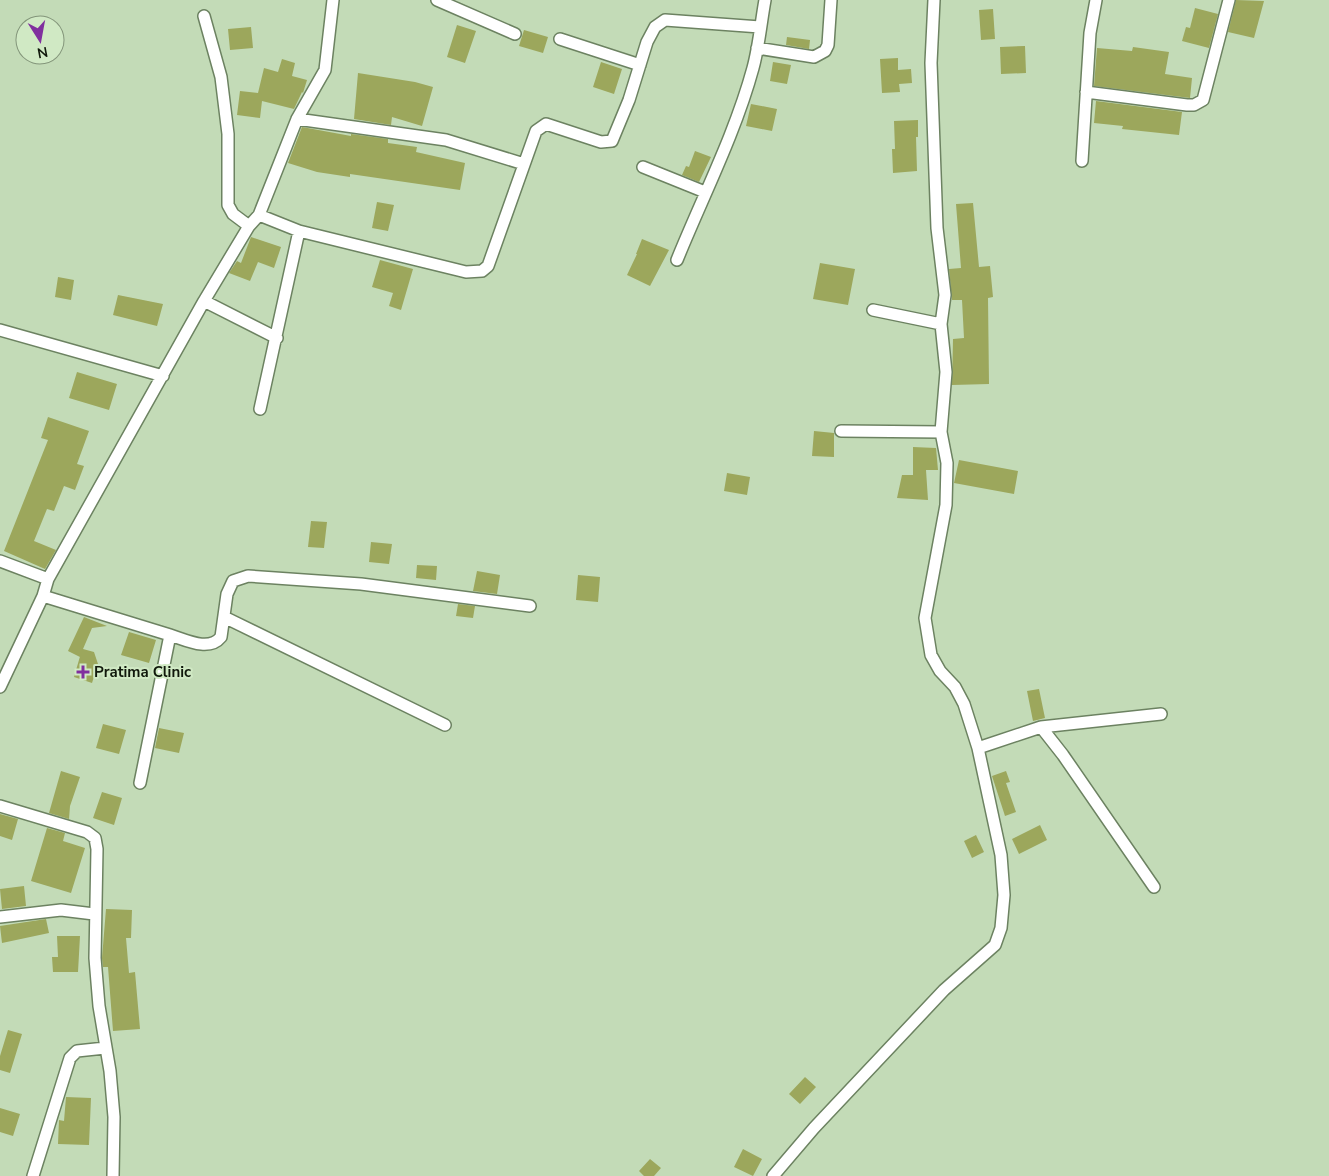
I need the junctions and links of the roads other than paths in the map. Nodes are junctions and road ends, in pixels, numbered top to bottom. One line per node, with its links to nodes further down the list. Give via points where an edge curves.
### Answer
1 (333, 0): 15 (street, via 325,70)
2 (437, 0): 10 (street)
3 (765, 0): 9 (street)
4 (831, 0): 12 (street, via 828,45 820,54 814,56)
5 (934, 0): 26 (street, via 930,63 937,228 945,295)
6 (1096, 0): 14 (street)
7 (1229, 0): 14 (street, via 1200,103 1187,105)
8 (204, 16): 21 (street, via 221,77 228,134 228,205 233,214)
9 (760, 26): 12 (street); 13 (street, via 665,20 655,27)
10 (515, 34)
11 (560, 39): 13 (street)
12 (757, 48): 19 (street, via 754,67 735,120)
13 (640, 65): 17 (street, via 612,141 601,142 546,124 536,131)
14 (1086, 92): 16 (street)
15 (297, 119): 17 (street, via 446,140); 20 (street)
16 (1082, 161)
17 (524, 164): 22 (street, via 488,266 482,271 466,272)
18 (643, 167): 19 (street)
19 (705, 192): 23 (street)
20 (259, 215): 21 (street); 22 (street)
21 (249, 226): 24 (street)
22 (299, 231): 28 (street)
23 (677, 260)
24 (204, 301): 28 (street); 29 (street)
25 (873, 310): 26 (street)
26 (941, 324): 32 (street, via 946,372)
27 (0, 330): 29 (street)
28 (277, 338): 30 (street)
29 (163, 376): 34 (street)
30 (260, 409)
31 (841, 431): 32 (street)
32 (941, 432): 43 (street, via 948,463 946,504 924,618 931,655 940,671 956,687)
33 (0, 561): 34 (street)
34 (48, 579): 35 (street)
35 (43, 596): 38 (street); 39 (street)
36 (530, 606): 37 (street, via 361,584 248,576 233,581 227,594)
37 (224, 617): 38 (street, via 217,642 206,645); 41 (street)
38 (170, 635): 44 (street)
39 (0, 687)
40 (1161, 714): 42 (street)
41 (445, 725)
42 (1040, 727): 43 (street); 46 (street)
43 (978, 748): 52 (street, via 1002,855 1001,928 994,945 944,990)
44 (140, 783)
45 (0, 806): 47 (street, via 86,832 95,838)
46 (1154, 887)
47 (94, 914): 48 (street, via 61,910); 49 (street, via 94,958)
48 (0, 917)
49 (105, 1048): 50 (street, via 77,1051 70,1058); 51 (street, via 114,1117)
50 (32, 1176)
51 (113, 1176)
52 (773, 1176)

